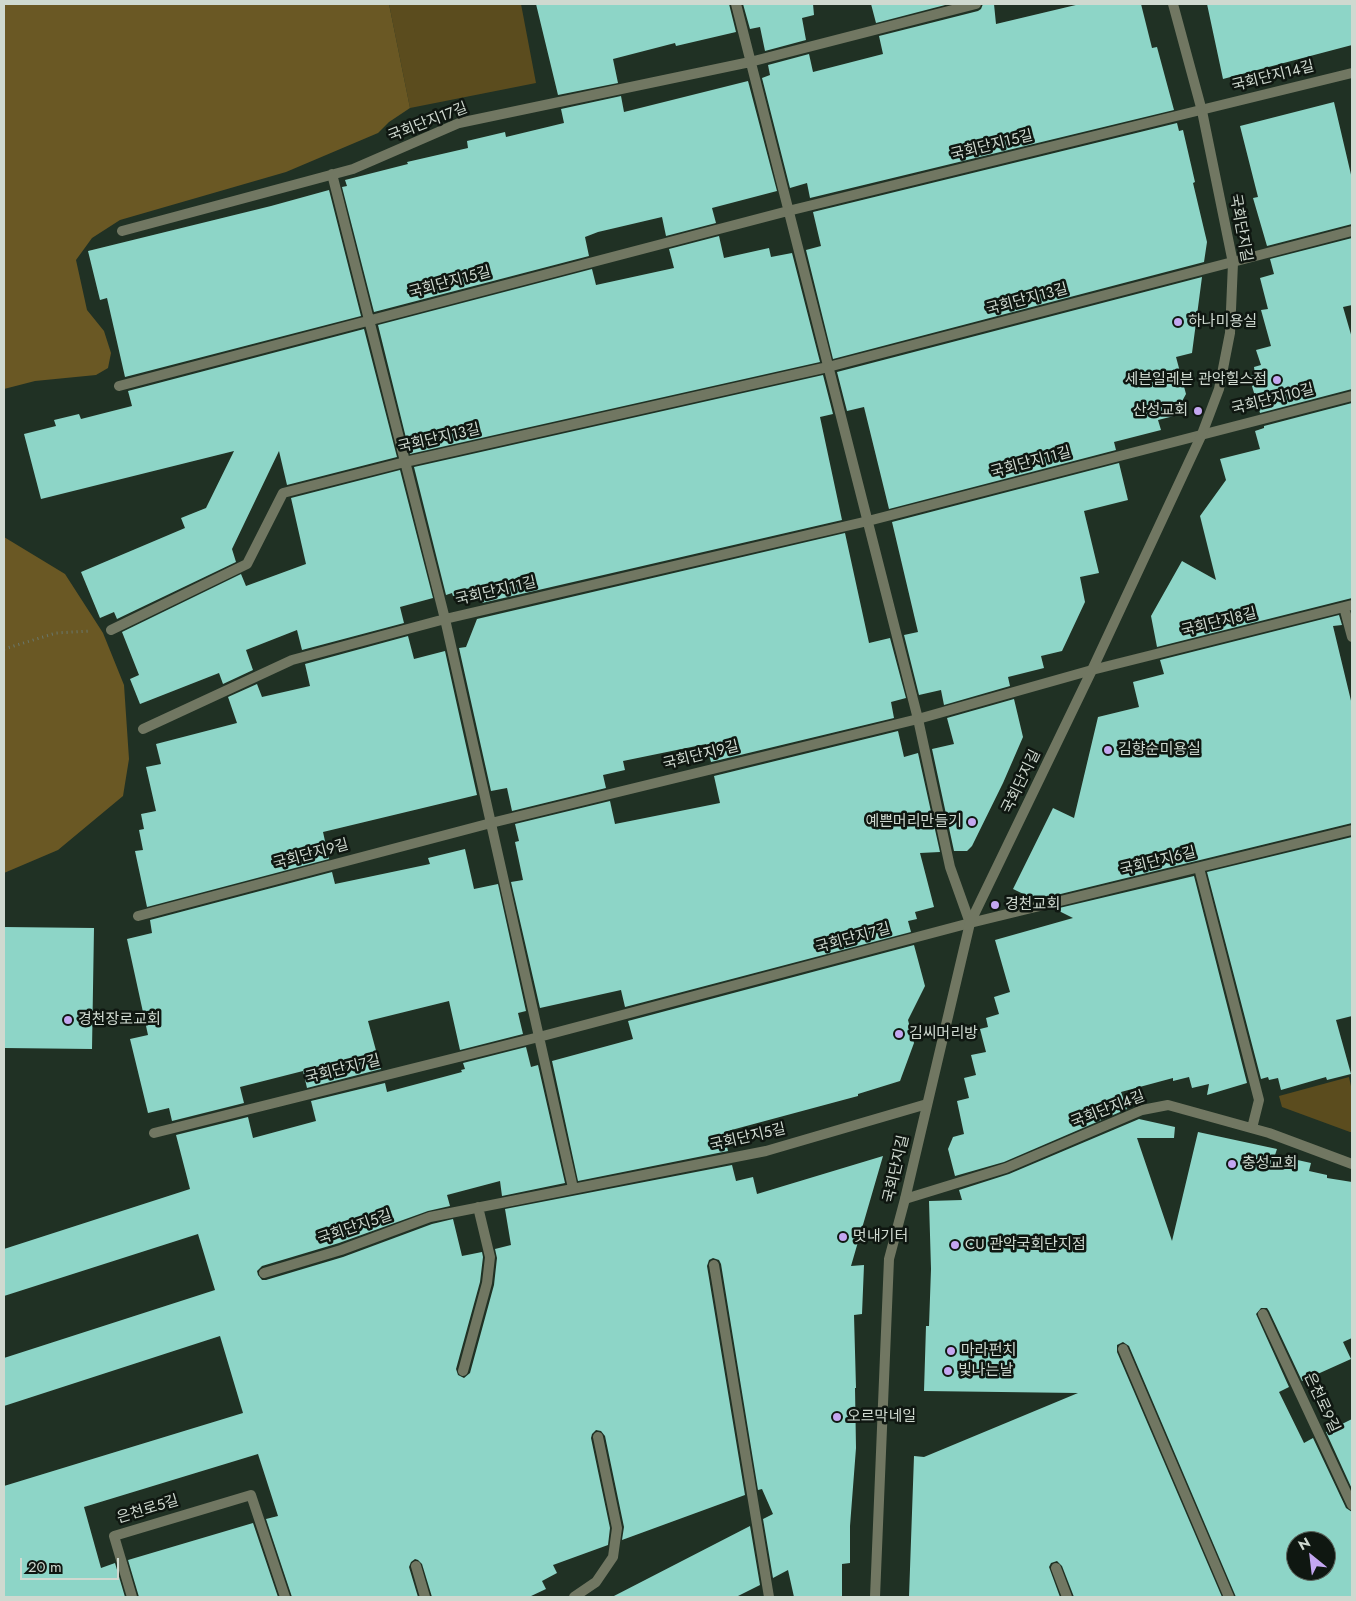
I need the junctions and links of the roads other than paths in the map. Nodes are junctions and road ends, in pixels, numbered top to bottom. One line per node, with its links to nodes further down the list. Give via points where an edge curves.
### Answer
1 (736, 4): 4 (street)
2 (976, 4): 4 (street, 국회단지17길)
3 (1173, 4): 6 (street, 국회단지길)
4 (750, 62): 7 (street, 국회단지17길, via 459,123 353,169); 8 (street)
5 (1352, 73): 6 (street, 국회단지14길)
6 (1202, 110): 8 (street, 국회단지15길); 11 (street, 국회단지길)
7 (332, 174): 9 (street, 국회단지17길); 12 (street)
8 (788, 211): 12 (street, 국회단지15길); 13 (street)
9 (122, 231)
10 (1352, 231): 11 (street, 국회단지13길)
11 (1232, 263): 13 (street, 국회단지13길); 16 (street, 국회단지길, via 1230,332 1219,389)
12 (369, 320): 14 (street, 국회단지15길); 17 (street)
13 (828, 367): 17 (street, 국회단지13길); 18 (street)
14 (119, 386)
15 (1352, 396): 16 (street, 국회단지10길)
16 (1202, 434): 18 (street, 국회단지11길); 23 (street, 국회단지길)
17 (405, 462): 20 (street); 21 (street, 국회단지13길, via 283,493 247,564)
18 (868, 521): 20 (street, 국회단지11길); 24 (street)
19 (1348, 606): 22 (street); 23 (street, 국회단지8길)
20 (445, 619): 25 (street, 국회단지11길, via 292,660); 26 (street)
21 (111, 630)
22 (1352, 638)
23 (1092, 670): 24 (street, 국회단지9길); 30 (street, 국회단지길)
24 (918, 719): 26 (street, 국회단지9길); 30 (street, via 950,867)
25 (143, 729)
26 (491, 823): 29 (street, 국회단지9길); 31 (street)
27 (1352, 830): 28 (street, 국회단지6길)
28 (1199, 868): 30 (street, 국회단지6길); 33 (street, via 1259,1100)
29 (138, 916)
30 (970, 923): 31 (street, 국회단지7길); 32 (street, 국회단지길)
31 (539, 1037): 34 (street, 국회단지7길); 36 (street)
32 (927, 1104): 36 (street, 국회단지5길, via 766,1151); 37 (street, 국회단지길)
33 (1252, 1128): 35 (street, 국회단지4길); 37 (street, 국회단지4길, via 1168,1105 1142,1110 1006,1168)
34 (154, 1133)
35 (1352, 1164)
36 (573, 1188): 38 (street, 국회단지5길)
37 (905, 1200): 53 (street, 국회단지길, via 889,1259)
38 (478, 1207): 40 (street, 국회단지5길, via 430,1217 341,1250); 43 (street, via 490,1257 487,1283)
39 (714, 1265): 52 (street)
40 (264, 1273)
41 (1263, 1314): 45 (street, 은천로9길)
42 (1123, 1348): 55 (street)
43 (463, 1371)
44 (598, 1437): 51 (street, via 617,1528 613,1557 596,1582)
45 (1351, 1501)
46 (416, 1566): 50 (street)
47 (1056, 1568): 54 (street)
48 (132, 1597): 49 (street, 은천로5길, via 114,1536 251,1495)
49 (285, 1597)
50 (425, 1597)
51 (574, 1597)
52 (769, 1597)
53 (876, 1597)
54 (1067, 1597)
55 (1229, 1597)

